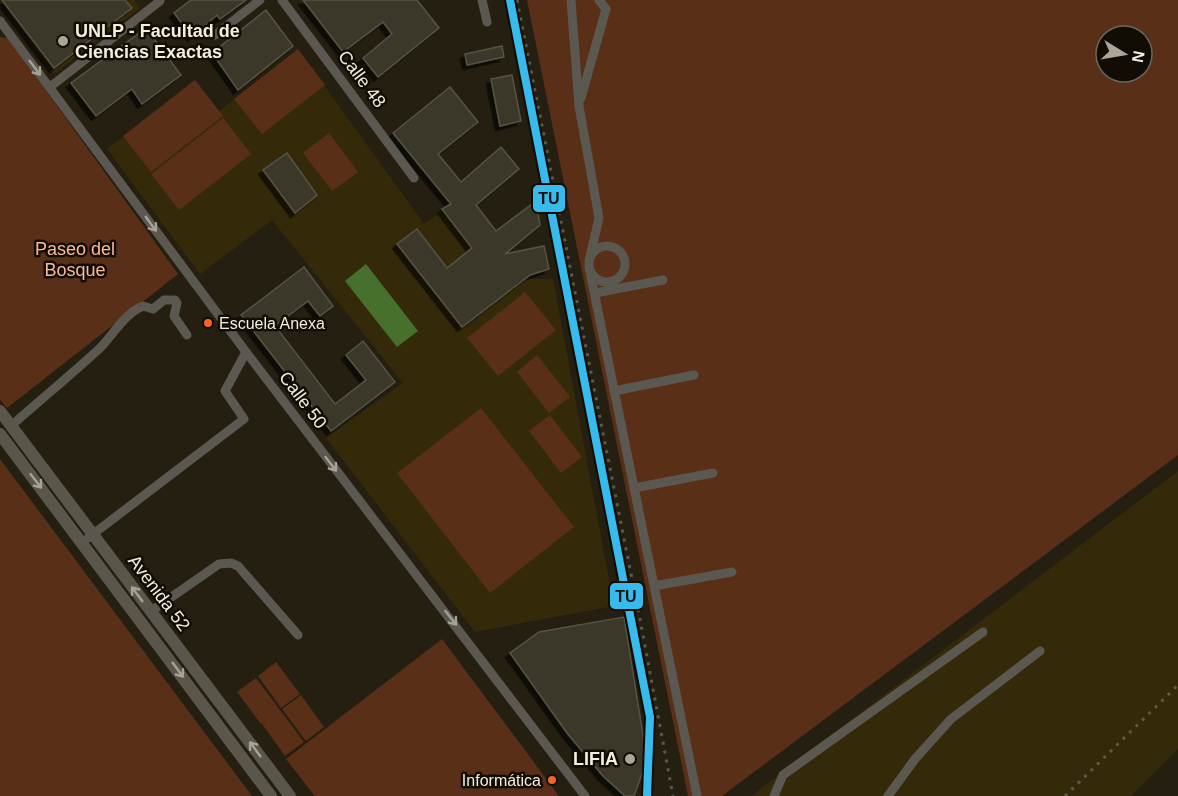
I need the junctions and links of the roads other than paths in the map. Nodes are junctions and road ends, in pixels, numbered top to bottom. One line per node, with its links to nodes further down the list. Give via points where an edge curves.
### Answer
1 (260, 0): 10 (street)
2 (282, 0): 13 (street, Calle 48)
3 (482, 0): 8 (street)
4 (571, 0): 12 (street)
5 (599, 0): 12 (street, via 606,9)
6 (160, 1): 11 (street)
7 (0, 21): 9 (street, Calle 50)
8 (487, 22)
9 (5, 33): 11 (street, Calle 50, one-way to 11)
10 (215, 35)
11 (50, 87): 20 (street, Calle 50, one-way to 20)
12 (579, 106): 14 (street, via 599,218)
13 (414, 178)
14 (594, 238): 15 (street); 16 (street)
15 (613, 248): 16 (street, via 595,251); 16 (street, via 624,261 619,277 610,282 599,280)
16 (589, 264): 18 (street)
17 (663, 280): 18 (street)
18 (595, 293): 22 (street)
19 (187, 335): 24 (street, via 174,316 175,300 164,300 153,309 138,308)
20 (246, 352): 28 (street, via 225,390 244,419); 37 (street, Calle 50, one-way to 37)
21 (694, 375): 22 (street)
22 (614, 391): 27 (street)
23 (0, 411): 24 (main road, Avenida 52)
24 (11, 426): 28 (main road, Avenida 52)
25 (0, 434): 28 (main road, Avenida 52, one-way to 28)
26 (713, 473): 27 (street)
27 (634, 489): 30 (street)
28 (88, 539): 31 (main road, Avenida 52, one-way to 28); 35 (main road, Avenida 52, one-way to 35)
29 (732, 572): 30 (street)
30 (654, 586): 38 (street)
31 (150, 612): 33 (street, via 219,564 231,563 238,566); 36 (main road, Avenida 52, one-way to 31)
32 (983, 632): 39 (street, via 783,775)
33 (298, 635)
34 (1040, 651): 40 (street, via 951,719)
35 (271, 796)
36 (290, 796)
37 (585, 796)
38 (697, 796)
39 (774, 796)
40 (888, 796)

